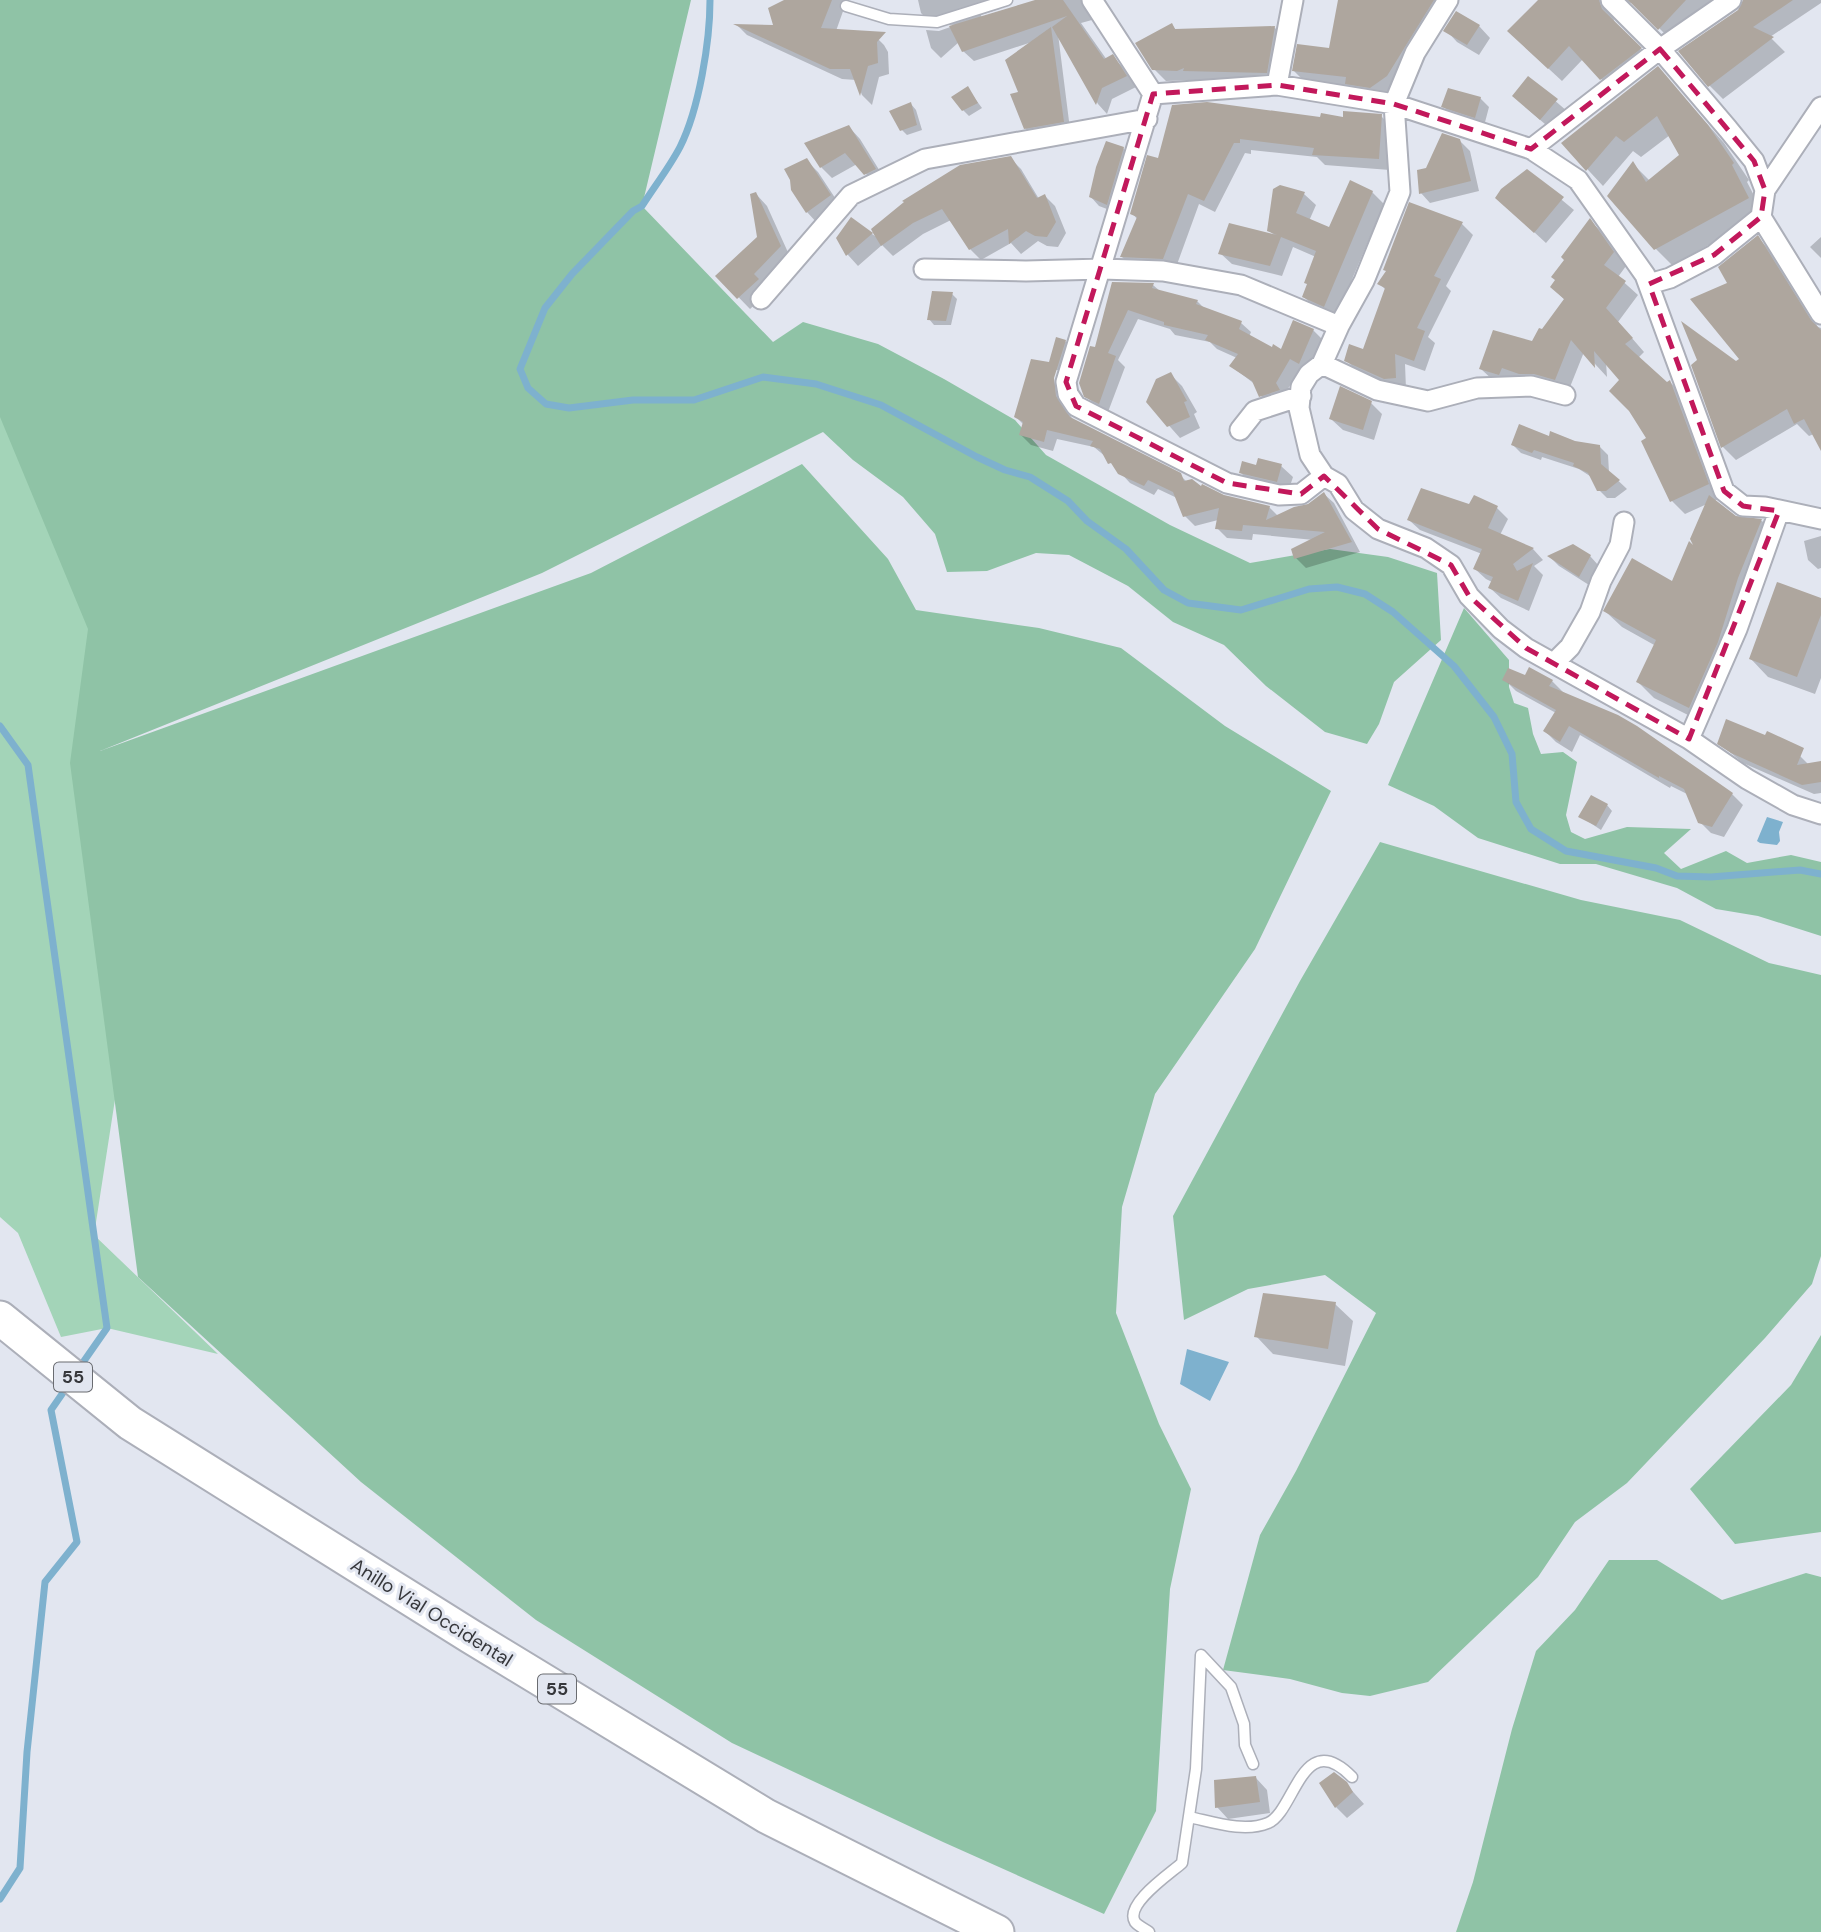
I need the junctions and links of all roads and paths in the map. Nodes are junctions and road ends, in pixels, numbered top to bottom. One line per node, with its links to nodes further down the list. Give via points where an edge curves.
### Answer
1 (1007, 0): 7 (lane, via 937,22 889,19)
2 (1092, 0): 10 (street)
3 (1293, 0): 9 (street)
4 (1448, 0): 11 (street, via 1415,53)
5 (1611, 0): 8 (street)
6 (1731, 0): 8 (street)
7 (846, 6)
8 (1660, 48): 14 (street); 15 (street, via 1754,161)
9 (1277, 86): 10 (street); 11 (street)
10 (1153, 94): 13 (street)
11 (1394, 104): 14 (street); 22 (street, via 1400,192 1364,281)
12 (1821, 106): 15 (street)
13 (1147, 119): 18 (street); 20 (street, via 925,159 851,195)
14 (1531, 149): 19 (street, via 1578,180)
15 (1765, 190): 16 (street)
16 (1761, 217): 19 (street, via 1714,255); 21 (street)
17 (924, 269): 18 (street)
18 (1102, 269): 22 (street, via 1163,271 1241,285); 27 (street, via 1066,382 1076,406 1227,483 1279,495 1301,494)
19 (1649, 284): 28 (street, via 1724,491 1742,506)
20 (761, 299)
21 (1821, 314)
22 (1339, 326): 23 (street)
23 (1322, 364): 24 (street, via 1377,390 1429,401 1477,388 1531,386); 25 (street, via 1309,374)
24 (1565, 395)
25 (1301, 396): 26 (street, via 1255,411); 27 (street, via 1299,408 1310,455)
26 (1240, 430)
27 (1324, 476): 31 (street, via 1338,484 1353,510 1378,529 1426,548 1451,565 1469,596 1501,629)
28 (1779, 510): 29 (street); 32 (street, via 1737,629)
29 (1821, 519)
30 (1624, 523): 31 (street, via 1620,545 1590,612 1570,647)
31 (1554, 663): 32 (street)
32 (1689, 739): 33 (street, via 1746,779 1793,805)
33 (1821, 814)
34 (8, 1325): 38 (highway, Anillo Vial Occidental / 55, via 130,1423 470,1636 766,1816)
35 (1253, 1764): 37 (lane, via 1231,1687 1201,1655)
36 (1352, 1777): 37 (lane, via 1337,1765 1314,1765 1295,1785 1280,1816 1265,1824 1234,1826)
37 (1189, 1817): 39 (lane, via 1182,1863 1135,1908 1135,1922)
38 (997, 1932)
39 (1149, 1932)

